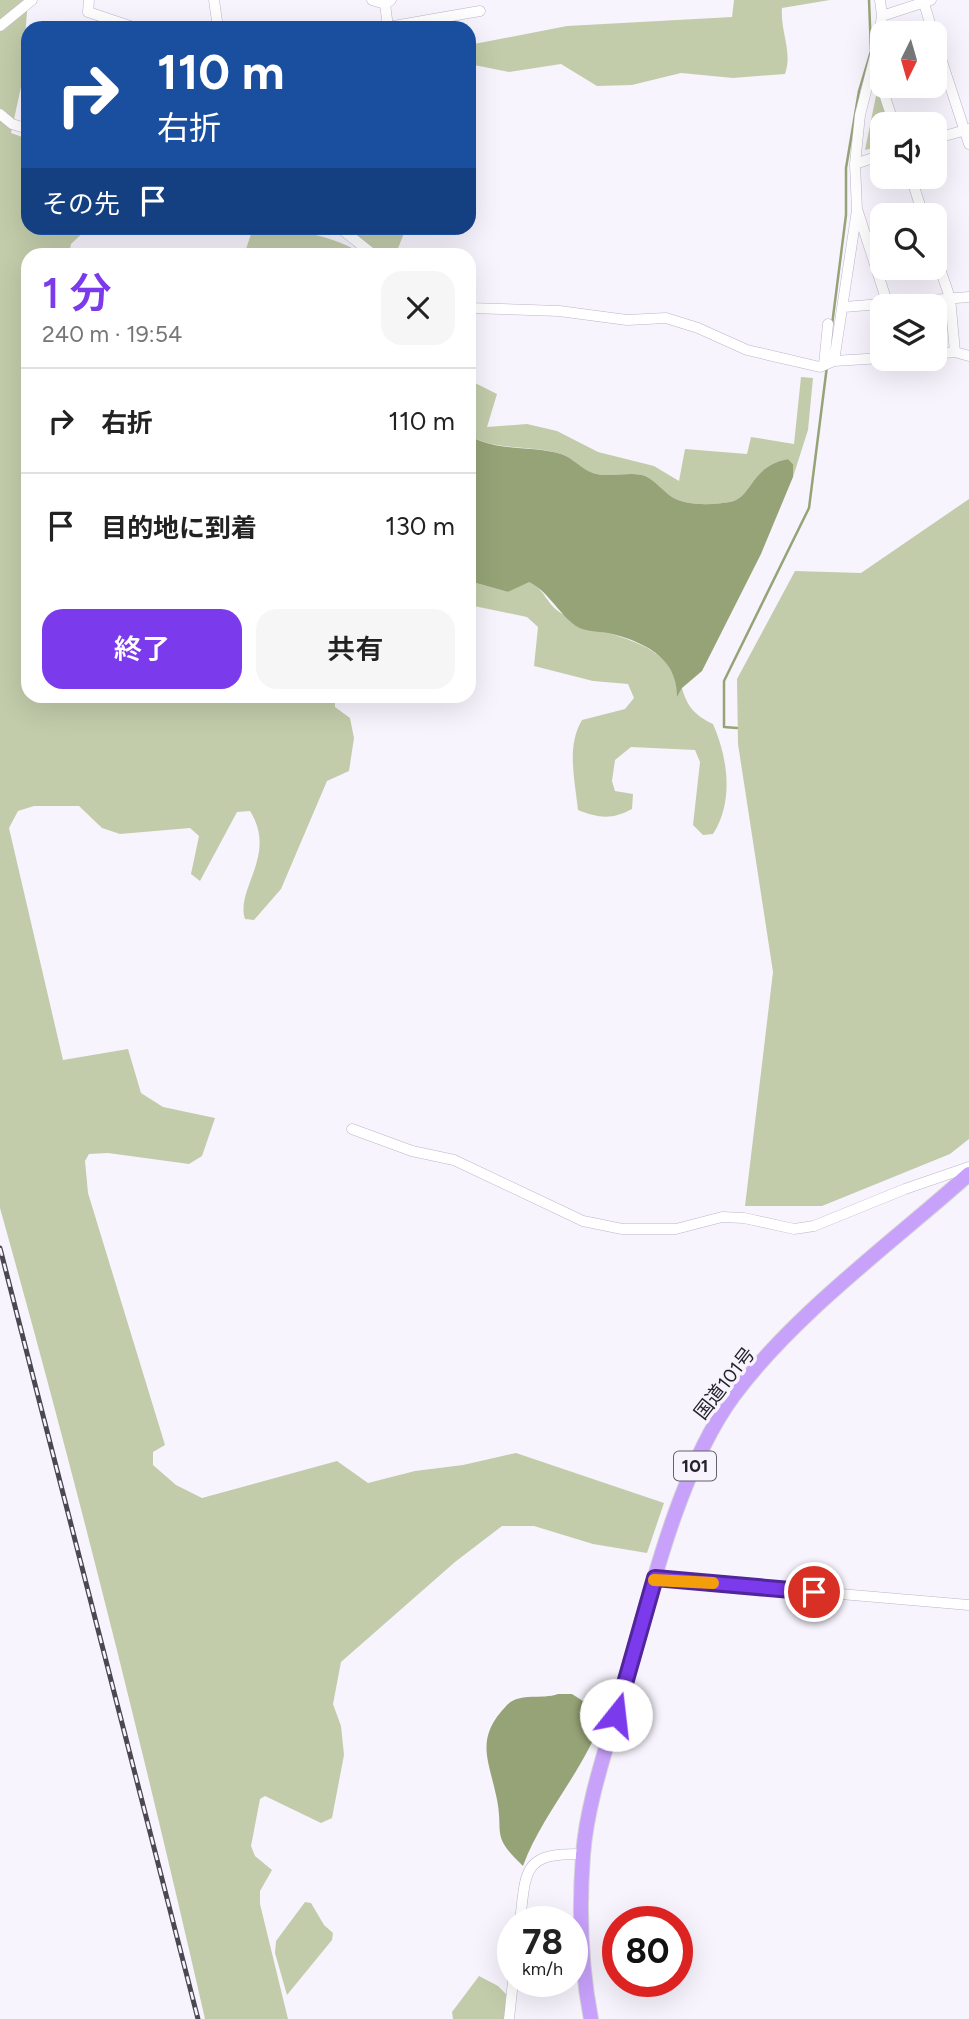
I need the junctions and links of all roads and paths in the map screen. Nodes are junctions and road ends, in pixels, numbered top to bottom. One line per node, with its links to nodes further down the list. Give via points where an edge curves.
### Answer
1 (32, 0): 16 (street)
2 (89, 0): 10 (street, via 88,12)
3 (214, 0): 11 (street)
4 (372, 0): 7 (street)
5 (880, 0): 9 (street)
6 (926, 1): 9 (street); 15 (street)
7 (388, 2): 12 (street)
8 (480, 11): 13 (street)
9 (882, 16): 14 (street)
10 (115, 21)
11 (217, 21)
12 (388, 21)
13 (422, 21)
14 (881, 21)
15 (931, 21)
16 (0, 26)
17 (947, 72): 21 (street)
18 (870, 78): 25 (street)
19 (0, 114): 20 (street)
20 (21, 127)
21 (967, 129): 22 (street); 23 (street)
22 (947, 135)
23 (969, 144)
24 (870, 159): 25 (street)
25 (855, 164): 26 (street)
26 (858, 210): 30 (street); 35 (street)
27 (349, 235): 28 (street)
28 (365, 248)
29 (944, 280): 33 (street)
30 (885, 294)
31 (969, 297): 33 (street)
32 (947, 298): 33 (street)
33 (950, 298): 38 (street)
34 (870, 306): 35 (street)
35 (844, 307): 42 (street)
36 (476, 308): 42 (street, via 559,311 627,320 666,318 788,362)
37 (828, 324): 42 (street)
38 (956, 352): 39 (street); 40 (street)
39 (947, 353)
40 (969, 356)
41 (870, 359): 42 (street)
42 (829, 363)
43 (352, 1129): 44 (street, via 412,1151 454,1160 583,1221 622,1229 676,1229 722,1217 794,1229 814,1226)
44 (969, 1167)
45 (969, 1174): 46 (highway, 国道101号 / 101, via 813,1312 735,1393 703,1444)
46 (655, 1578): 47 (street); 48 (highway, 国道101号 / 101, via 599,1774)
47 (969, 1605)
48 (583, 1854): 49 (street, via 555,1853 537,1859 527,1871); 52 (highway, 国道101号 / 101, via 584,1965)
49 (522, 1906)
50 (511, 1997): 51 (street)
51 (509, 2019)
52 (591, 2019)

